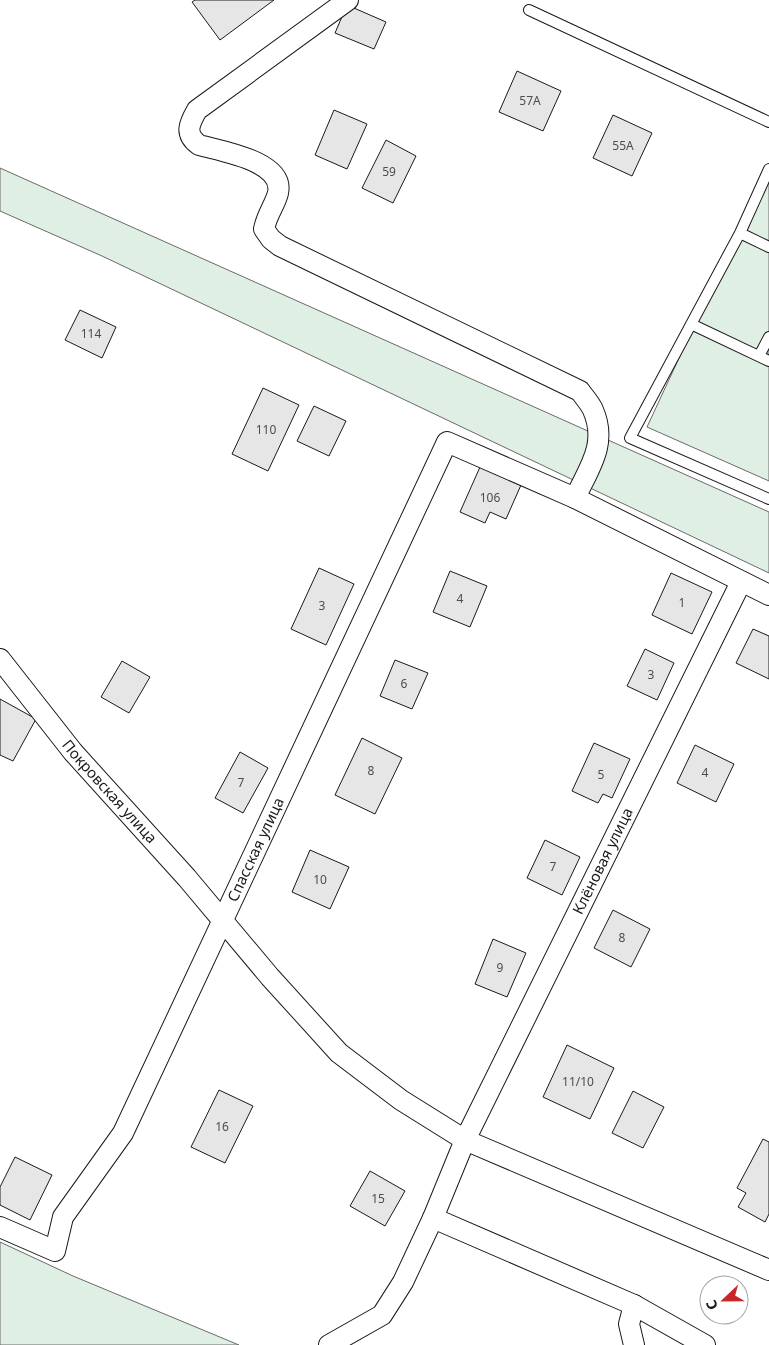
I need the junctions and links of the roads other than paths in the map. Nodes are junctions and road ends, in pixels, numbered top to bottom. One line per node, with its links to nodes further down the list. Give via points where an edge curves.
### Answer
1 (348, 0): 11 (street, via 197,110 189,130 192,140 199,145 256,161 270,171 277,181 278,192 264,229 280,246 580,391 596,417 598,447)
2 (529, 10): 3 (lane)
3 (769, 122)
4 (769, 169): 5 (lane)
5 (740, 233): 6 (lane); 7 (lane)
6 (769, 247)
7 (691, 324): 9 (lane); 12 (lane, via 630,438)
8 (769, 337): 9 (lane)
9 (759, 356): 10 (lane)
10 (769, 361)
11 (575, 498): 13 (street); 16 (street, Спасская улица, via 447,442)
12 (769, 499)
13 (742, 582): 14 (street); 17 (street, Клёновая улица)
14 (769, 595)
15 (0, 659): 16 (street, Покровская улица, via 73,752)
16 (223, 922): 17 (street, Покровская улица, via 339,1053 401,1100); 19 (street, Спасская улица, via 123,1133 63,1217 55,1251)
17 (465, 1140): 18 (street, Клёновая улица); 20 (street, Покровская улица)
18 (433, 1218): 21 (street); 22 (street, Клёновая улица, via 404,1282 382,1315)
19 (0, 1227)
20 (769, 1270)
21 (634, 1305): 23 (street, via 629,1324); 24 (street)
22 (329, 1345)
23 (634, 1345)
24 (705, 1345)

